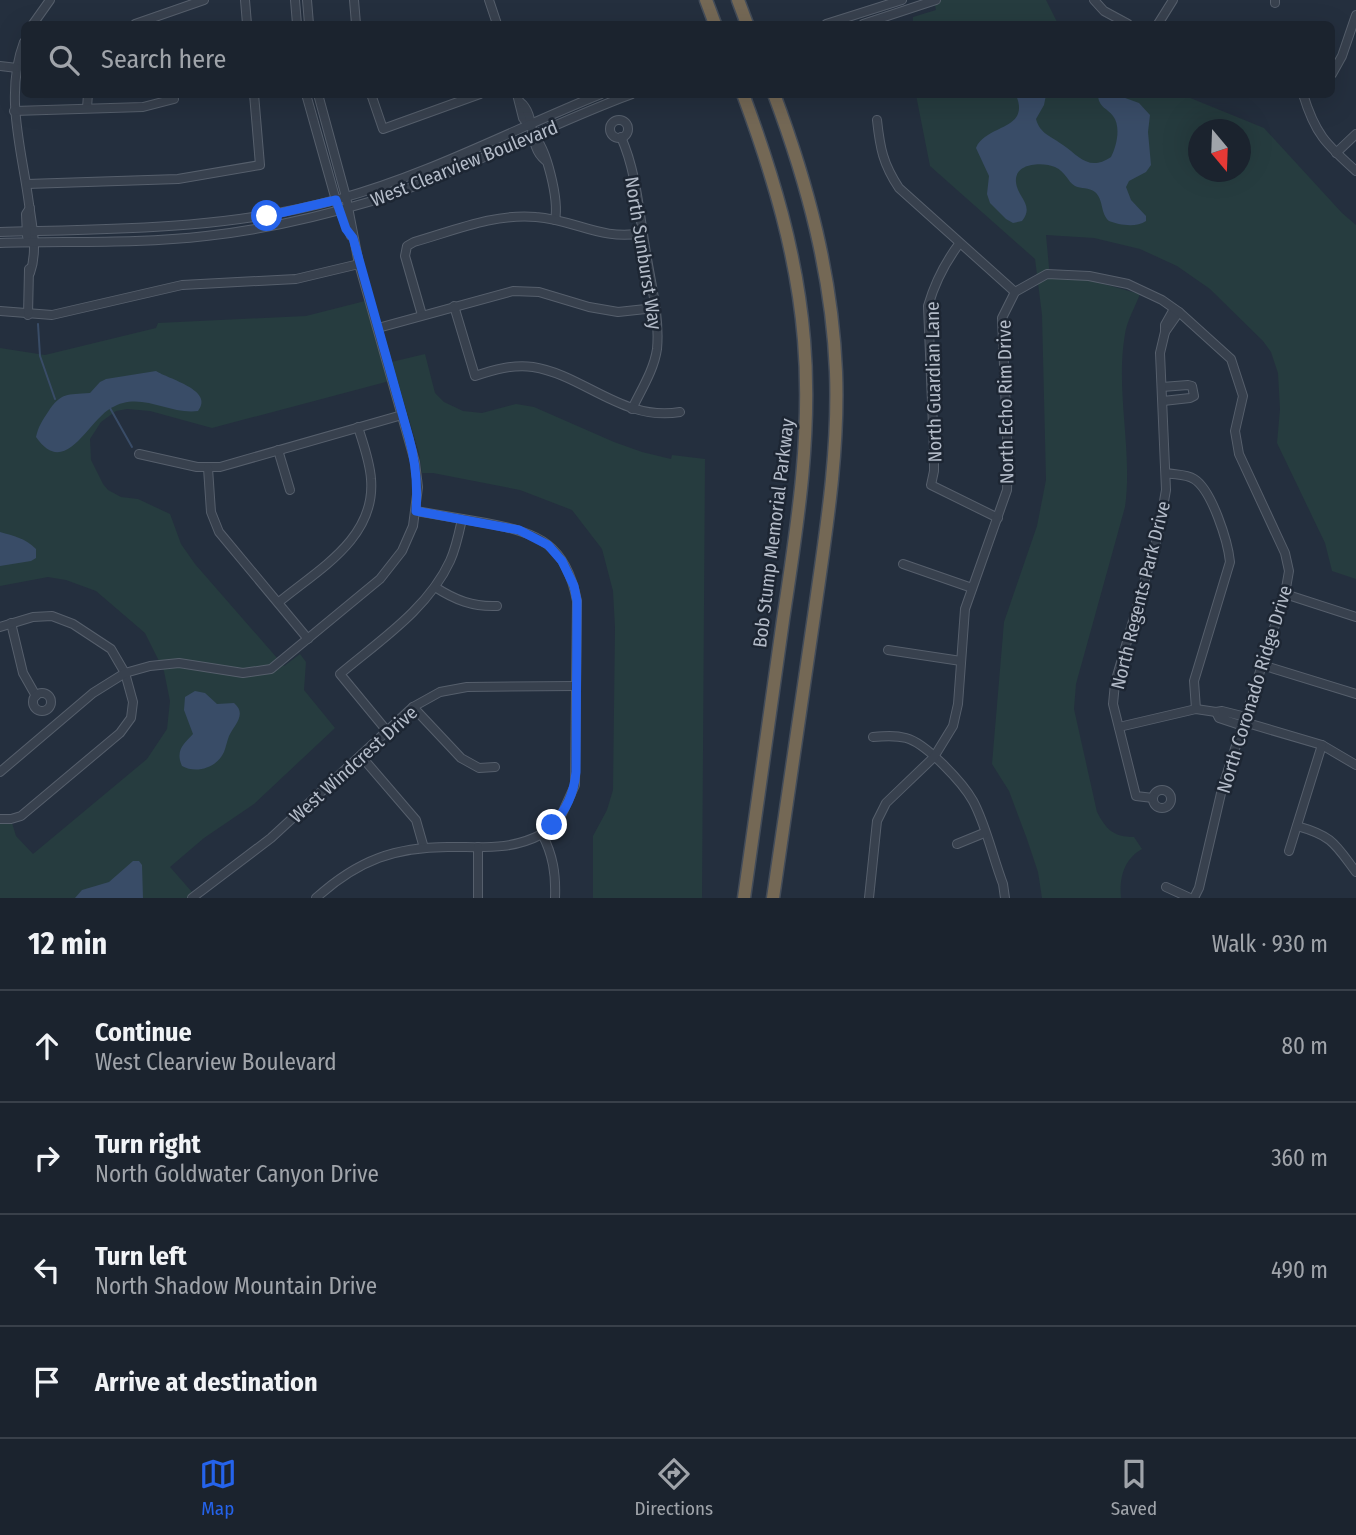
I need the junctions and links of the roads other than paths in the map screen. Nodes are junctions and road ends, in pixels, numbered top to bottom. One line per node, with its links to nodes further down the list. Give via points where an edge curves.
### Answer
1 (50, 0): 16 (street)
2 (204, 0): 17 (street)
3 (245, 0): 18 (street)
4 (295, 0): 19 (street)
5 (307, 0): 20 (street)
6 (354, 0): 21 (street)
7 (489, 0): 22 (street)
8 (706, 0): 23 (highway)
9 (738, 0): 24 (highway)
10 (936, 0): 14 (street)
11 (1094, 0): 27 (street)
12 (1172, 0): 28 (street)
13 (898, 1): 14 (street); 25 (street)
14 (901, 13): 26 (street)
15 (1356, 15): 32 (street)
16 (35, 21)
17 (144, 21)
18 (247, 21)
19 (297, 21)
20 (309, 21)
21 (356, 21)
22 (496, 21)
23 (714, 21)
24 (746, 21)
25 (835, 21)
26 (873, 21)
27 (1122, 21)
28 (1160, 21)
29 (21, 53): 31 (street)
30 (0, 66): 31 (street)
31 (17, 68): 47 (street)
32 (1335, 69)
33 (88, 98): 46 (street)
34 (254, 98): 55 (street, via 260,165 178,179)
35 (307, 98): 57 (street)
36 (319, 98): 56 (street)
37 (372, 98): 38 (street, via 383,129)
38 (469, 98)
39 (518, 98): 49 (street)
40 (592, 98): 49 (street, West Clearview Boulevard)
41 (622, 98): 51 (street, West Clearview Boulevard)
42 (744, 98): 133 (highway, Bob Stump Memorial Parkway, via 767,158 790,246 801,311 806,387 799,513)
43 (775, 98): 134 (highway, via 806,187 824,262 836,418 828,522)
44 (1304, 98): 53 (street, via 1312,123)
45 (174, 99): 46 (street, via 154,106)
46 (87, 108): 47 (street)
47 (14, 111): 55 (street)
48 (877, 120): 65 (street, via 880,151 899,188)
49 (529, 126): 51 (street); 56 (street, West Clearview Boulevard)
50 (1356, 134): 53 (street)
51 (533, 135): 58 (street, West Clearview Boulevard, via 427,181); 59 (street, via 539,140 556,194)
52 (621, 137): 62 (street, North Sunburst Way)
53 (1336, 153): 54 (street)
54 (1356, 171)
55 (27, 184): 60 (street)
56 (346, 197): 57 (street, West Clearview Boulevard); 58 (street)
57 (336, 200): 58 (street); 60 (street, West Clearview Boulevard, via 204,224)
58 (344, 209): 63 (street, West Clearview Boulevard, via 207,236); 66 (street)
59 (555, 220): 62 (street, via 614,236); 73 (street, via 504,218 407,246 405,256)
60 (30, 231): 61 (street, West Clearview Boulevard); 63 (street)
61 (0, 232)
62 (643, 233): 69 (street, North Sunburst Way)
63 (30, 242): 64 (street, West Clearview Boulevard); 72 (street)
64 (0, 243)
65 (959, 244): 67 (street); 87 (street, North Guardian Lane, via 934,284 928,306 934,450 931,485)
66 (359, 264): 72 (street, via 307,278 182,285 52,315); 74 (street)
67 (1015, 292): 70 (street, North Coronado Ridge Drive, via 1047,274 1065,274 1128,284); 87 (street, North Echo Rim Drive, via 1002,318 1008,458 1007,489)
68 (454, 306): 69 (street, via 527,290 604,310); 73 (street); 77 (street, via 475,376 534,367)
69 (655, 308): 77 (street, North Sunburst Way, via 656,353)
70 (1176, 310): 75 (street, North Regents Park Drive, via 1165,325); 92 (street, North Coronado Ridge Drive, via 1231,359 1243,396 1235,431 1239,454 1285,553 1289,570)
71 (0, 311): 72 (street)
72 (28, 315)
73 (422, 315): 74 (street)
74 (377, 328): 79 (street)
75 (1161, 387): 76 (street, North Regents Park Drive); 76 (street, via 1188,385 1195,391 1189,398)
76 (1163, 401): 84 (street, North Regents Park Drive)
77 (632, 409): 78 (street)
78 (680, 412)
79 (402, 415): 80 (street); 86 (street, via 415,462)
80 (358, 427): 81 (street); 93 (street, via 372,484 361,529)
81 (278, 450): 83 (street); 85 (street)
82 (139, 454): 83 (street)
83 (208, 468): 93 (street, via 211,512 219,532)
84 (1166, 473): 107 (street, via 1196,480 1228,545 1230,562 1194,681); 109 (street, North Regents Park Drive, via 1158,535 1115,683 1113,704)
85 (290, 490)
86 (416, 511): 88 (street); 98 (street, via 408,539 393,564)
87 (998, 518): 91 (street, North Echo Rim Drive)
88 (462, 519): 90 (street, via 450,561); 103 (street, via 529,533 562,561 577,601)
89 (904, 564): 91 (street)
90 (435, 587): 94 (street, via 468,604); 110 (street, via 340,674)
91 (972, 588): 100 (street, North Echo Rim Drive, via 965,609)
92 (1285, 594): 95 (street); 101 (street, North Coronado Ridge Drive)
93 (279, 602): 98 (street)
94 (497, 606)
95 (1356, 617)
96 (10, 623): 97 (street); 102 (street, via 41,615 60,618 111,649); 105 (street, via 23,673)
97 (0, 627)
98 (308, 639): 102 (street, via 271,669 256,673 179,663)
99 (888, 650): 100 (street)
100 (961, 661): 114 (street, North Echo Rim Drive, via 953,726)
101 (1262, 665): 104 (street); 108 (street, North Coronado Ridge Drive)
102 (125, 673): 117 (street, via 93,693); 119 (street, via 133,702 126,726 21,816)
103 (576, 687): 106 (street, West Windcrest Drive, via 453,688); 122 (street, via 575,785 561,816)
104 (1356, 694)
105 (36, 696)
106 (414, 707): 110 (street, West Windcrest Drive); 116 (street, via 461,758 479,768)
107 (1196, 709): 108 (street, via 1222,711); 109 (street)
108 (1244, 722): 112 (street); 137 (street, North Coronado Ridge Drive, via 1222,789 1199,888)
109 (1119, 727): 118 (street, North Regents Park Drive, via 1136,796)
110 (387, 731): 113 (street, West Windcrest Drive)
111 (873, 737): 114 (street, via 907,738)
112 (1322, 745): 115 (street); 120 (street)
113 (361, 756): 125 (street, via 416,820); 129 (street, West Windcrest Drive, via 271,838)
114 (934, 757): 121 (street, via 973,801); 135 (street, North Echo Rim Drive, via 886,803 877,821)
115 (1356, 765)
116 (495, 767)
117 (0, 772)
118 (1153, 798)
119 (0, 819)
120 (1297, 826): 126 (street); 127 (street, via 1320,832 1332,841)
121 (984, 833): 123 (street); 136 (street)
122 (542, 834): 124 (street, via 512,846); 132 (street, via 553,859)
123 (957, 844)
124 (478, 847): 125 (street); 131 (street)
125 (424, 848): 130 (street, via 373,859 335,880)
126 (1289, 851)
127 (1356, 872)
128 (1166, 887): 137 (street)
129 (192, 898)
130 (316, 898)
131 (478, 898)
132 (555, 898)
133 (744, 898)
134 (773, 898)
135 (869, 898)
136 (1005, 898)
137 (1192, 898)

